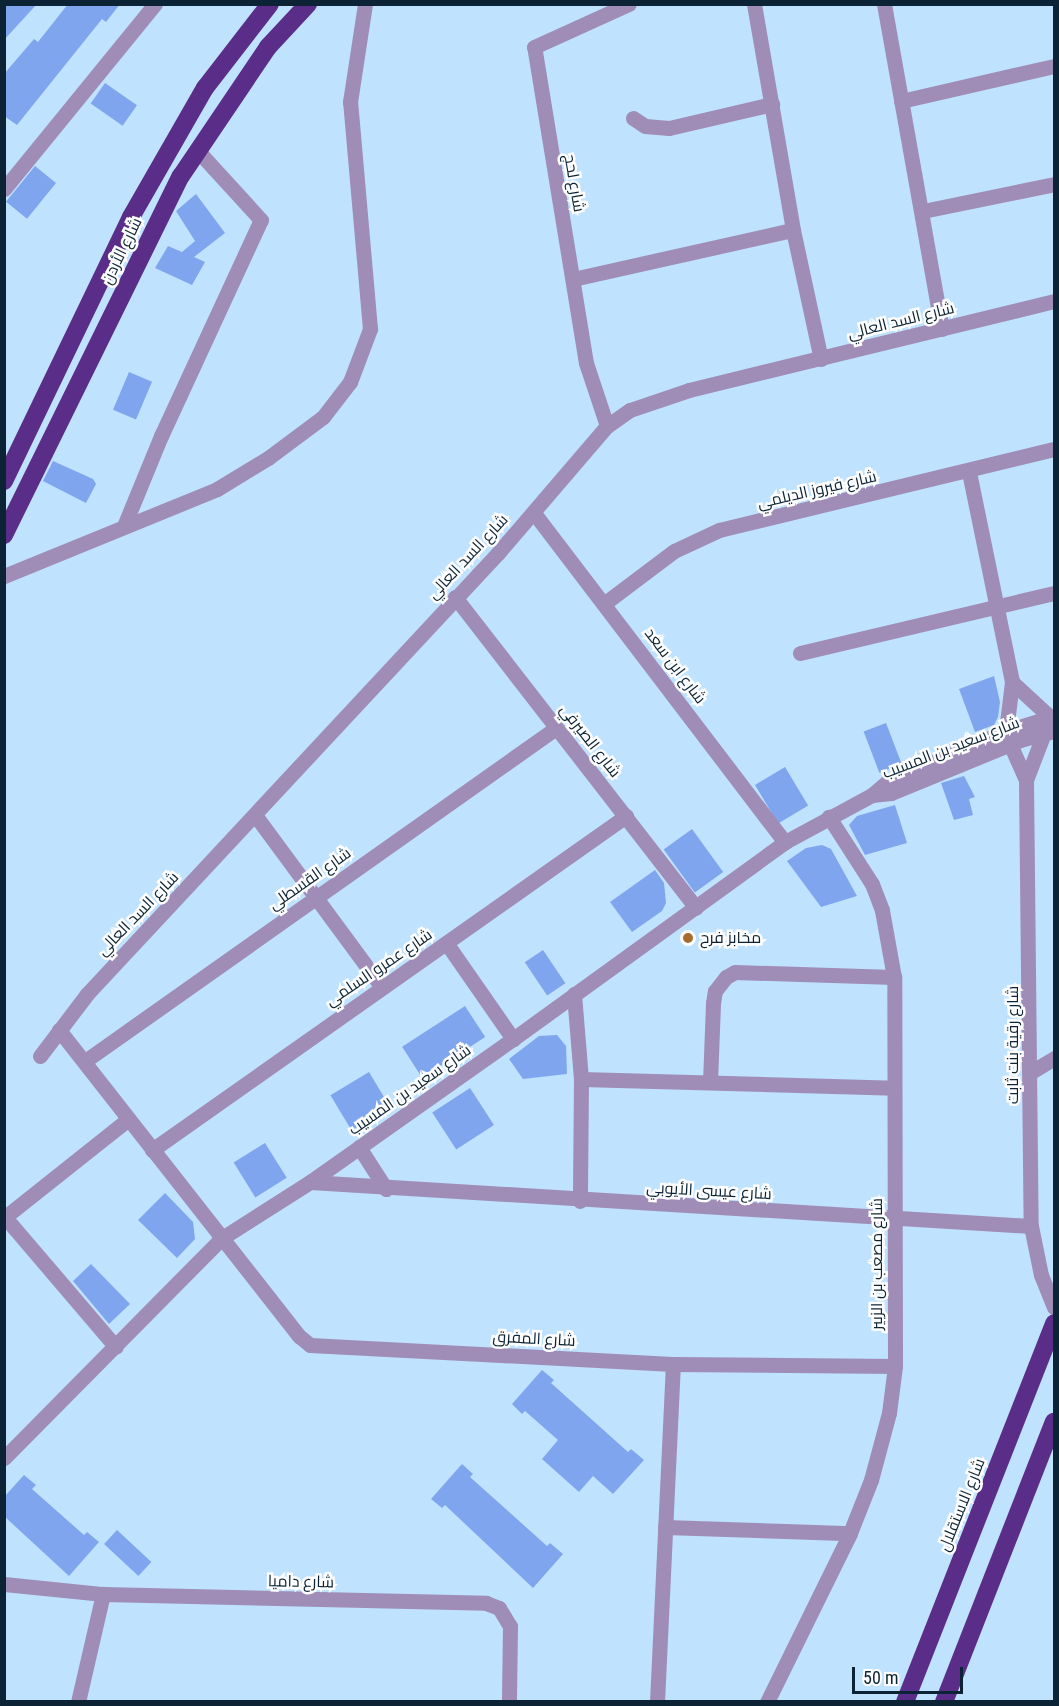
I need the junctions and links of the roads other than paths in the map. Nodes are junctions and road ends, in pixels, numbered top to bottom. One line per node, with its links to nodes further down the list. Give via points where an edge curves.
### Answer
1 (155, 4): 15 (street)
2 (308, 4): 8 (highway, شارع الأردن)
3 (365, 4): 28 (street, via 350,102 370,329 350,382 323,417 268,458 217,489)
4 (630, 4): 18 (street, شارع لحج, via 534,47)
5 (754, 4): 11 (street)
6 (884, 4): 10 (street)
7 (266, 9): 8 (highway); 24 (highway, شارع الأردن, via 205,88 131,217)
8 (284, 32): 13 (highway, شارع الأردن, via 268,47)
9 (1054, 66): 10 (street)
10 (901, 101): 16 (street)
11 (772, 104): 12 (street, via 669,128 645,126); 17 (street)
12 (633, 118)
13 (197, 150): 28 (street, via 261,220 161,436); 29 (highway, شارع الأردن)
14 (1054, 184): 16 (street)
15 (4, 189)
16 (923, 211): 20 (street)
17 (793, 230): 18 (street); 21 (street)
18 (573, 279): 22 (street, شارع لحج, via 586,363)
19 (1054, 301): 20 (street, شارع السد العالي)
20 (942, 329): 21 (street, شارع السد العالي)
21 (821, 359): 22 (street, شارع السد العالي, via 655,400 630,410)
22 (607, 426): 27 (street, شارع السد العالي)
23 (1054, 449): 25 (street, شارع فيروز الديلمي)
24 (11, 459): 26 (highway, شارع الأردن)
25 (969, 472): 33 (street, شارع فيروز الديلمي, via 719,530 674,551); 34 (street)
26 (4, 481)
27 (534, 513): 32 (street, شارع السد العالي); 33 (street, شارع ابن سعد)
28 (124, 526): 30 (street)
29 (4, 536)
30 (4, 576)
31 (1054, 593): 34 (street)
32 (455, 597): 38 (street, شارع الصيرفي); 41 (street, شارع السد العالي)
33 (605, 603): 44 (street, شارع ابن سعد)
34 (996, 607): 35 (street); 36 (street)
35 (800, 653)
36 (1012, 682): 37 (street); 39 (street)
37 (1051, 724): 39 (street, شارع سعيد بن المسيب); 40 (street, شارع رقية بنت ثابت)
38 (556, 728): 42 (street, شارع الصيرفي); 45 (street, شارع القسطلي)
39 (1008, 737): 40 (street, شارع رقية بنت ثابت); 43 (street, شارع سعيد بن المسيب, via 887,782 872,795)
40 (1026, 780): 56 (street, شارع رقية بنت ثابت)
41 (255, 815): 45 (street); 51 (street, شارع السد العالي, via 87,994)
42 (626, 816): 46 (street, شارع الصيرفي); 47 (street, شارع عمرو السلمي)
43 (829, 817): 44 (street, شارع سعيد بن المسيب); 48 (street, شارع مصعب بن الزبير, via 872,884 882,910)
44 (785, 842): 46 (street, شارع سعيد بن المسيب)
45 (314, 898): 49 (street); 55 (street, شارع القسطلي)
46 (696, 908): 50 (street, شارع سعيد بن المسيب)
47 (447, 944): 49 (street, شارع عمرو السلمي); 52 (street)
48 (894, 977): 58 (street, via 735,972 726,977 715,991 713,1003); 59 (street, شارع مصعب بن الزبير)
49 (381, 986): 62 (street, شارع عمرو السلمي)
50 (574, 994): 52 (street, شارع سعيد بن المسيب); 57 (street)
51 (59, 1030): 53 (street, شارع السد العالي); 55 (street, شارع المفرق)
52 (513, 1039): 61 (street, شارع سعيد بن المسيب)
53 (40, 1056)
54 (1054, 1058): 56 (street)
55 (86, 1061): 60 (street, شارع المفرق)
56 (1031, 1072): 68 (street, شارع رقية بنت ثابت)
57 (581, 1079): 58 (street); 65 (street)
58 (710, 1082): 59 (street)
59 (894, 1088): 67 (street, شارع مصعب بن الزبير)
60 (129, 1119): 62 (street, شارع المفرق); 66 (street)
61 (359, 1147): 63 (street, شارع سعيد بن المسيب); 64 (street)
62 (152, 1150): 69 (street, شارع المفرق)
63 (310, 1182): 64 (street, شارع عيسى الأيوبي); 69 (street, شارع سعيد بن المسيب)
64 (386, 1189): 65 (street, شارع عيسى الأيوبي)
65 (580, 1201): 67 (street, شارع عيسى الأيوبي)
66 (5, 1216): 73 (street)
67 (897, 1221): 68 (street, شارع عيسى الأيوبي); 75 (street, شارع مصعب بن الزبير)
68 (1031, 1226): 70 (street, شارع رقية بنت ثابت)
69 (222, 1238): 73 (street, شارع سعيد بن المسيب, via 161,1296); 74 (street, شارع المفرق, via 310,1345)
70 (1047, 1275): 71 (street, شارع رقية بنت ثابت)
71 (1054, 1307)
72 (1054, 1323): 86 (highway, شارع الاستقلال)
73 (116, 1347): 77 (street, شارع سعيد بن المسيب)
74 (673, 1364): 75 (street, شارع المفرق); 78 (street)
75 (895, 1366): 79 (street, شارع مصعب بن الزبير, via 883,1442)
76 (1054, 1422): 87 (highway)
77 (4, 1458)
78 (665, 1527): 79 (street); 84 (street)
79 (850, 1533): 85 (street, شارع مصعب بن الزبير)
80 (4, 1584): 81 (street, شارع داميا)
81 (103, 1594): 82 (street); 83 (street, شارع داميا, via 486,1603 499,1608 510,1626)
82 (78, 1701)
83 (509, 1701)
84 (657, 1701)
85 (767, 1701)
86 (905, 1701)
87 (944, 1701)

